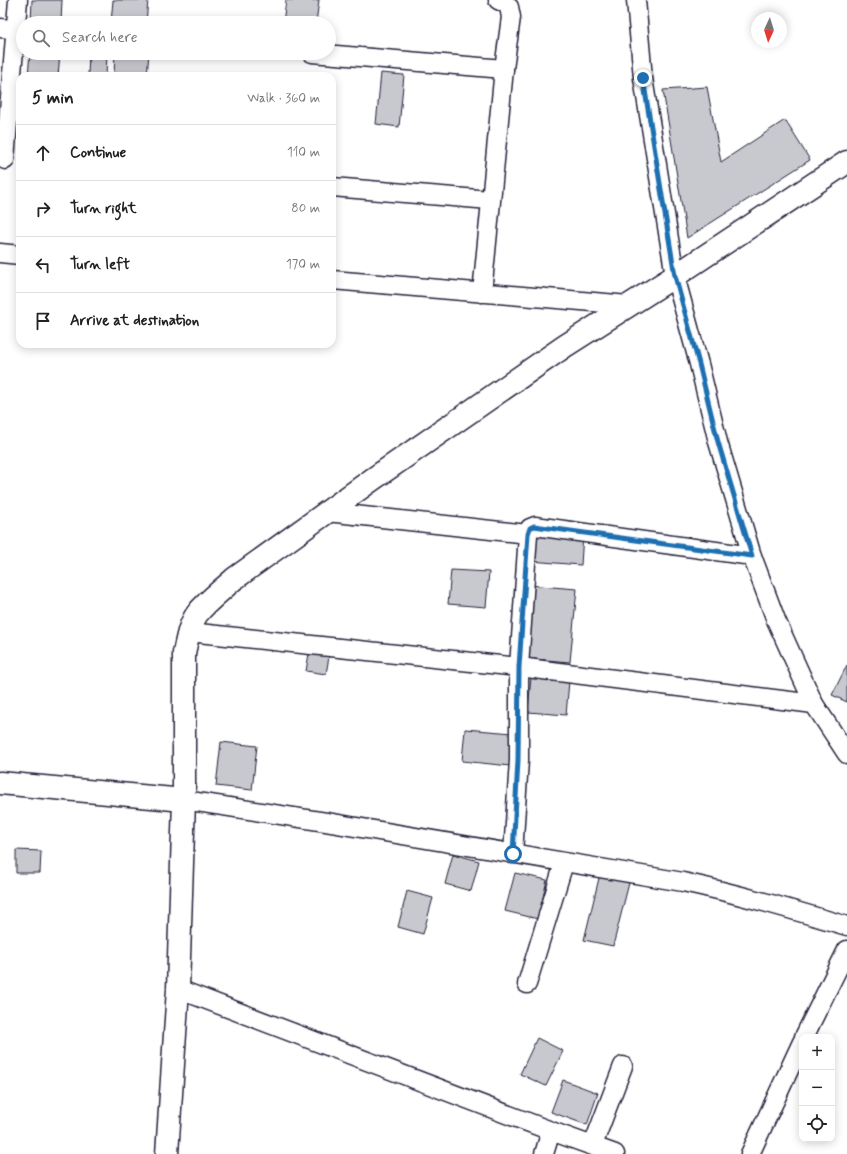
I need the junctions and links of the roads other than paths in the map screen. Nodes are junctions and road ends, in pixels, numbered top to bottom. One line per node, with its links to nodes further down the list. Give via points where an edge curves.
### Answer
1 (18, 0): 4 (street)
2 (498, 0): 6 (street, via 509,7 511,17)
3 (636, 0): 13 (street, via 643,78)
4 (13, 29): 7 (street)
5 (336, 55): 6 (street)
6 (504, 68): 10 (street)
7 (8, 160)
8 (847, 162): 13 (street)
9 (336, 187): 10 (street)
10 (490, 200): 15 (street)
11 (0, 253): 12 (street)
12 (16, 254)
13 (675, 276): 16 (street); 19 (street, via 718,442)
14 (336, 280): 15 (street)
15 (482, 293): 16 (street)
16 (629, 305): 17 (street, via 552,355)
17 (327, 512): 18 (street); 20 (street, via 213,597 197,614)
18 (528, 534): 19 (street, via 534,526); 21 (street)
19 (752, 556): 22 (street, via 776,620)
20 (189, 632): 21 (street); 25 (street, via 184,653)
21 (519, 667): 22 (street); 26 (street)
22 (814, 704): 23 (street)
23 (846, 752)
24 (0, 783): 25 (street)
25 (184, 800): 26 (street); 31 (street)
26 (513, 854): 27 (street)
27 (564, 863): 28 (street, via 683,882 775,904); 30 (street)
28 (847, 926)
29 (847, 950): 32 (street)
30 (527, 984)
31 (178, 989): 35 (street); 37 (street)
32 (805, 1034)
33 (799, 1048): 40 (street)
34 (624, 1066): 36 (street)
35 (551, 1131): 36 (street); 38 (street)
36 (593, 1145): 39 (street)
37 (167, 1154)
38 (544, 1154)
39 (615, 1154)
40 (750, 1154)

